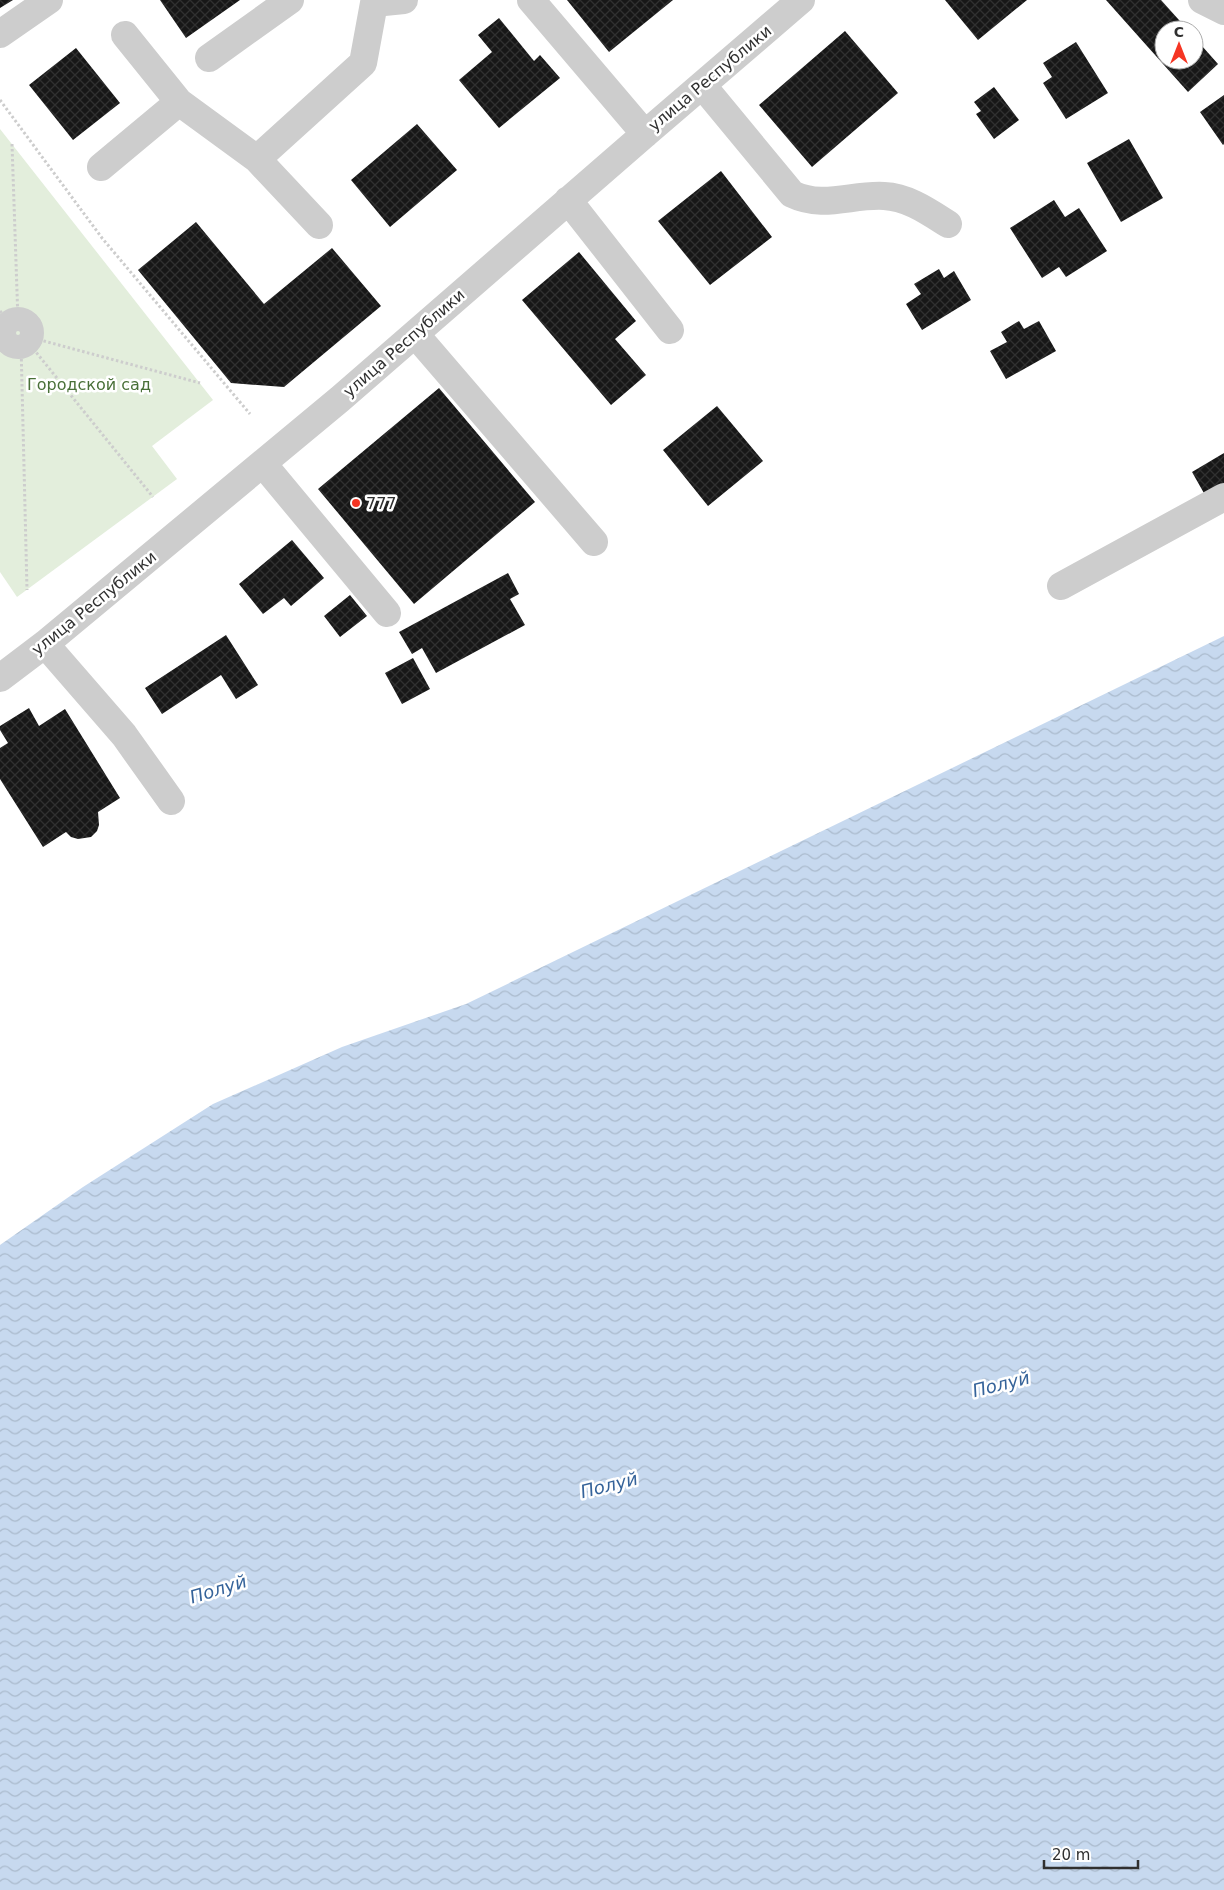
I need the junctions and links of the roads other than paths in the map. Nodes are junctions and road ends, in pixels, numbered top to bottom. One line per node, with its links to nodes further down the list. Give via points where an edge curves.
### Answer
1 (49, 0): 9 (street)
2 (290, 0): 11 (street)
3 (404, 0): 7 (street)
4 (531, 0): 14 (street)
5 (801, 0): 12 (street, улица Республики)
6 (1202, 0): 8 (street)
7 (372, 1): 15 (street, via 363,63)
8 (1224, 11)
9 (0, 34)
10 (125, 35): 13 (street)
11 (209, 58)
12 (702, 85): 14 (street, улица Республики); 18 (street, via 792,194 804,200 820,201 884,196 923,208)
13 (179, 102): 15 (street); 16 (street)
14 (645, 134): 17 (street, улица Республики)
15 (257, 159): 19 (street)
16 (101, 167)
17 (568, 200): 20 (street); 21 (street, улица Республики)
18 (948, 224)
19 (319, 225)
20 (670, 330)
21 (415, 334): 22 (street, улица Республики); 24 (street)
22 (263, 464): 26 (street); 27 (street, улица Республики)
23 (1224, 497): 25 (street)
24 (594, 542)
25 (1061, 586)
26 (388, 613)
27 (45, 644): 28 (street, улица Республики); 29 (street, via 124,735)
28 (0, 678)
29 (171, 801)

